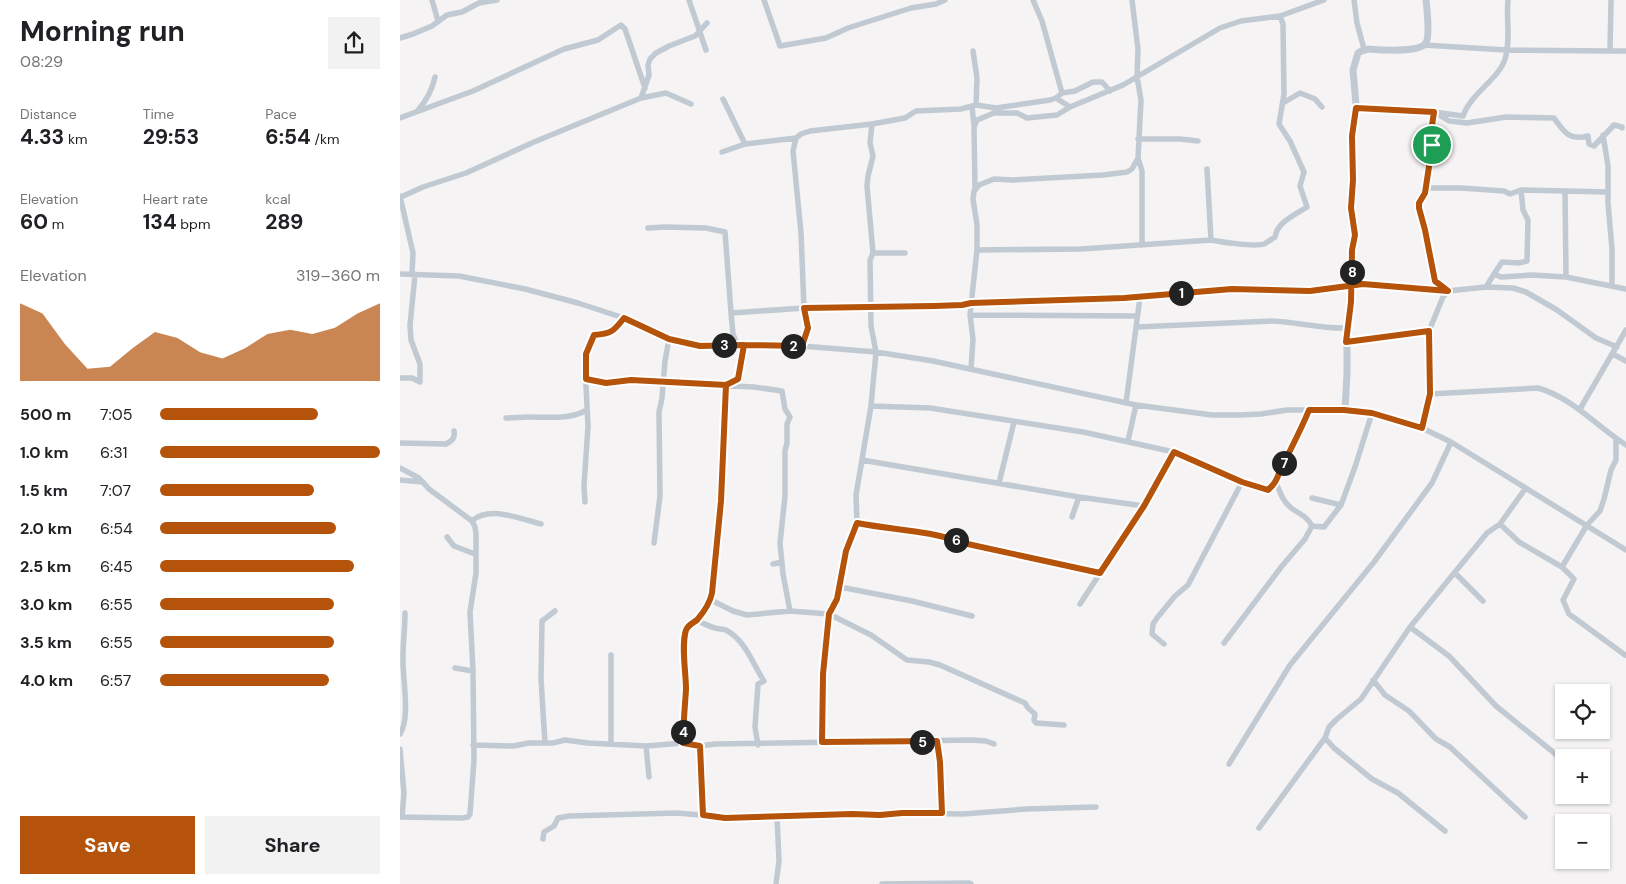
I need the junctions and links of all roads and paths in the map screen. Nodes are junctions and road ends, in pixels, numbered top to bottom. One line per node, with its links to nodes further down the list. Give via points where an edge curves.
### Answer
1 (432, 0): 14 (street)
2 (497, 0): 14 (street, via 479,3)
3 (689, 0): 16 (street)
4 (764, 0): 5 (street, via 780,46 826,38 848,28)
5 (945, 0)
6 (1033, 0): 29 (street)
7 (1132, 0): 25 (street, via 1138,49)
8 (1324, 0): 13 (street)
9 (1354, 0): 20 (street)
10 (1426, 0): 18 (street, via 1427,41)
11 (1508, 0): 21 (street)
12 (1610, 0): 23 (street)
13 (1280, 16): 25 (street, via 1241,21 1220,28); 33 (street, via 1283,24)
14 (438, 21): 17 (street)
15 (707, 23): 16 (street)
16 (700, 30): 19 (street); 27 (street, via 695,36 669,46 650,59)
17 (400, 38)
18 (1424, 45): 20 (street, via 1399,50); 21 (street)
19 (706, 50)
20 (1364, 50): 38 (street, via 1358,53 1353,70)
21 (1506, 50): 23 (street); 40 (street, via 1503,63 1470,102 1464,116)
22 (973, 51): 35 (street, via 977,78)
23 (1610, 51): 24 (street)
24 (1626, 51)
25 (1137, 76): 28 (street); 47 (street, via 1141,100)
26 (434, 77): 39 (street, via 433,88)
27 (646, 89): 30 (street); 39 (street, via 621,25 598,40 564,49 473,91)
28 (1110, 91): 29 (street, via 1102,82 1093,82); 37 (street)
29 (1062, 93): 32 (street)
30 (641, 98): 34 (street, via 666,93); 58 (street, via 466,173)
31 (723, 98): 49 (street)
32 (1056, 98): 35 (street, via 996,108); 37 (street)
33 (1283, 103): 36 (street, via 1300,93 1315,99); 60 (street, via 1279,124 1304,172 1300,186 1308,207 1280,225 1275,237 1264,244 1226,244)
34 (691, 104)
35 (974, 106): 42 (street, via 916,111 905,118); 43 (street)
36 (1322, 107)
37 (1070, 108): 43 (street, via 1057,115 1027,118 1017,113 994,113 977,120)
38 (1356, 108): 40 (street); 69 (street, via 1352,136 1351,208 1355,235)
39 (416, 112): 41 (street)
40 (1434, 112): 45 (street, via 1449,121 1467,124 1506,117 1554,118 1565,134 1578,138 1588,136 1589,144 1594,146); 53 (street, via 1433,150)
41 (400, 118)
42 (872, 124): 46 (street, via 810,131); 63 (street, via 870,143 873,156 867,186)
43 (974, 127): 54 (street)
44 (1622, 128): 45 (street, via 1614,126)
45 (1603, 135): 57 (street)
46 (796, 138): 49 (street); 77 (street, via 793,151)
47 (1138, 139): 48 (street); 51 (street)
48 (1198, 141)
49 (745, 144): 50 (street)
50 (722, 152)
51 (1138, 158): 54 (street, via 1132,170 1127,172 1013,180 994,178); 61 (street, via 1142,171)
52 (1207, 169): 60 (street)
53 (1426, 188): 55 (street, via 1504,191 1510,194); 73 (street, via 1419,208 1435,281)
54 (975, 190): 62 (street)
55 (1520, 190): 56 (street); 66 (street, via 1528,220 1528,261 1502,262)
56 (1565, 191): 57 (street); 68 (street)
57 (1608, 192): 70 (street)
58 (400, 197): 67 (street, via 413,253)
59 (648, 228): 78 (street, via 706,228 726,232)
60 (1211, 240): 61 (street)
61 (1142, 245): 62 (street)
62 (978, 250): 75 (street)
63 (873, 253): 64 (street); 76 (street, via 870,260)
64 (905, 253)
65 (400, 274): 67 (street)
66 (1494, 274): 68 (street, via 1501,277); 71 (street)
67 (413, 275): 81 (street, via 459,276 504,284); 95 (street, via 410,325 411,340 420,364 420,382)
68 (1566, 277): 70 (street)
69 (1351, 285): 73 (street); 74 (street, via 1310,291 1232,289); 83 (street)
70 (1612, 286): 72 (street)
71 (1486, 287): 73 (street); 90 (street, via 1526,292 1596,338)
72 (1626, 289)
73 (1448, 291): 85 (street)
74 (1140, 297): 75 (street); 80 (street)
75 (971, 303): 76 (street); 79 (street)
76 (871, 307): 77 (street); 91 (street, via 870,326)
77 (804, 308): 78 (street); 89 (street, via 808,328)
78 (730, 313): 88 (street, via 733,334)
79 (970, 315): 80 (street); 94 (street, via 973,340)
80 (1137, 316): 82 (street)
81 (624, 318): 86 (street); 96 (street, via 608,334 594,335 586,354)
82 (1137, 327): 83 (street, via 1272,321 1330,329); 100 (street)
83 (1347, 328): 87 (street)
84 (1626, 330): 90 (street)
85 (1429, 331): 87 (street); 99 (street)
86 (669, 339): 88 (street, via 700,346); 97 (street)
87 (1346, 342): 106 (street)
88 (740, 345): 89 (street); 98 (street, via 738,379)
89 (802, 346): 91 (street)
90 (1617, 347): 92 (street)
91 (876, 352): 94 (street); 102 (street)
92 (1613, 354): 93 (street); 103 (street)
93 (1626, 361)
94 (971, 369): 100 (street)
95 (400, 378)
96 (586, 379): 97 (street, via 606,383 631,380); 104 (street)
97 (664, 383): 98 (street); 139 (street, via 659,412 660,496)
98 (726, 385): 142 (street, via 782,391 790,417 784,451); 148 (street, via 718,549)
99 (1430, 394): 103 (street, via 1538,388); 110 (street)
100 (1126, 403): 101 (street)
101 (1136, 405): 105 (street, via 1212,415); 113 (street)
102 (870, 406): 109 (street, via 930,408); 118 (street)
103 (1580, 409): 112 (street)
104 (587, 410): 108 (street, via 577,415); 128 (street)
105 (1309, 410): 106 (street); 123 (street)
106 (1344, 410): 107 (street)
107 (1372, 413): 110 (street); 129 (street)
108 (506, 418)
109 (1014, 422): 113 (street); 124 (street)
110 (1422, 428): 114 (street)
111 (454, 430): 115 (street, via 452,441 446,444)
112 (1616, 438): 116 (street); 136 (street, via 1616,460 1604,499 1600,511)
113 (1128, 441): 117 (street)
114 (1451, 442): 125 (street); 180 (street, via 1432,483 1374,562 1290,664)
115 (400, 444)
116 (1626, 445)
117 (1174, 452): 122 (street); 130 (street)
118 (862, 460): 124 (street); 133 (street, via 856,495)
119 (400, 468): 121 (street)
120 (400, 480): 121 (street)
121 (423, 482): 132 (street)
122 (1242, 482): 123 (street, via 1268,490); 159 (street, via 1188,585 1153,624 1152,634)
123 (1276, 482): 137 (street, via 1285,502 1304,514)
124 (999, 483): 126 (street)
125 (1525, 488): 135 (street); 136 (street)
126 (1079, 497): 130 (street); 131 (street)
127 (1312, 498): 129 (street)
128 (585, 502)
129 (1341, 505): 137 (street, via 1324,527)
130 (1144, 506): 146 (street)
131 (1072, 517)
132 (472, 520): 134 (street, via 484,514 496,514); 141 (street, via 476,534)
133 (857, 523): 146 (street, via 951,538); 147 (street, via 846,551)
134 (541, 524)
135 (1500, 524): 144 (street, via 1519,542); 145 (street, via 1487,533)
136 (1587, 525): 140 (street); 144 (street)
137 (1312, 526): 158 (street)
138 (447, 537): 141 (street, via 454,546)
139 (654, 543)
140 (1626, 550)
141 (475, 554): 163 (street, via 476,573 470,612)
142 (782, 562): 143 (street); 152 (street)
143 (773, 564)
144 (1562, 567): 161 (street, via 1574,579 1563,600 1569,614)
145 (1455, 572): 149 (street); 157 (street)
146 (1100, 573): 150 (street)
147 (840, 587): 154 (street); 155 (street)
148 (711, 600): 152 (street, via 747,615); 156 (street)
149 (1483, 601)
150 (1080, 604)
151 (555, 611): 170 (street, via 542,621)
152 (790, 611): 154 (street)
153 (405, 614): 166 (street, via 404,722)
154 (829, 614): 165 (street, via 871,635 907,660 940,665 1024,703 1035,714 1036,723); 169 (street, via 823,674)
155 (972, 616)
156 (696, 620): 171 (street, via 686,631); 175 (street, via 732,634 748,651 764,681 758,684 755,727)
157 (1410, 627): 164 (street); 179 (street, via 1449,656 1496,706)
158 (1224, 643)
159 (1164, 644)
160 (611, 655): 172 (street)
161 (1625, 655)
162 (455, 668): 163 (street)
163 (473, 671): 174 (street)
164 (1372, 680): 167 (street, via 1361,700 1336,719); 187 (street, via 1385,695 1409,711)
165 (1064, 725)
166 (400, 734)
167 (1325, 738): 188 (street); 189 (street, via 1372,779 1398,793)
168 (937, 741): 169 (street); 173 (street, via 972,740); 183 (street)
169 (822, 742): 175 (street)
170 (545, 743): 172 (street, via 565,740); 174 (street)
171 (683, 743): 176 (street); 177 (street)
172 (611, 744): 176 (street)
173 (994, 744)
174 (473, 745): 186 (street, via 468,817)
175 (758, 745): 177 (street)
176 (646, 746): 181 (street)
177 (700, 746): 184 (street)
178 (400, 749): 186 (street, via 404,793)
179 (1555, 754)
180 (1229, 764)
181 (649, 778)
182 (1096, 807): 183 (street)
183 (942, 813): 185 (street)
184 (703, 815): 185 (street, via 725,818); 190 (street, via 562,817 544,832)
185 (777, 816): 191 (street, via 779,861)
186 (401, 817)
187 (1525, 817)
188 (1259, 828)
189 (1445, 831)
190 (543, 839)
191 (776, 884)
192 (882, 884): 193 (street)
193 (971, 884)

